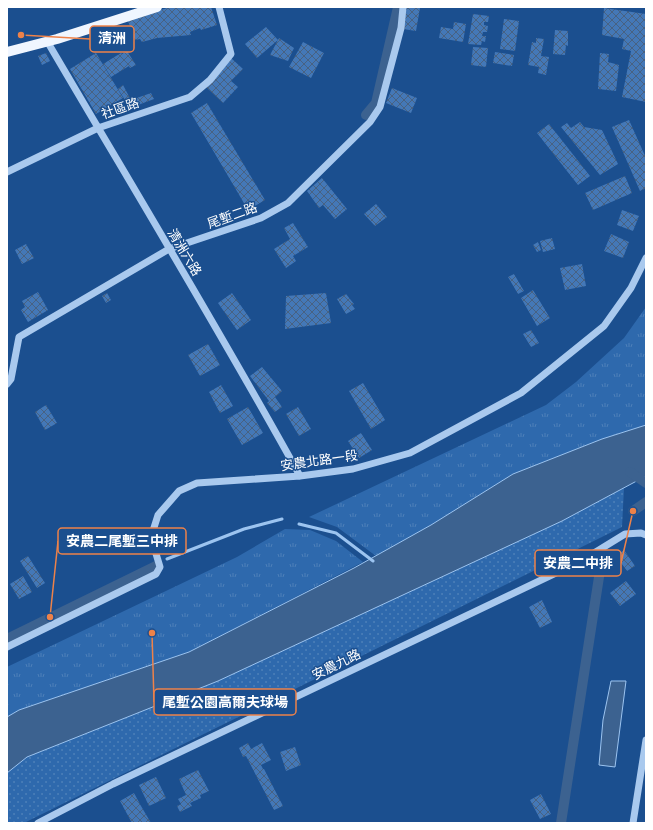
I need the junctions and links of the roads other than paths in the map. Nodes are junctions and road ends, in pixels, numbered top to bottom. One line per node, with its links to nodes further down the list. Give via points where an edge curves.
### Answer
1 (157, 7): 4 (main road)
2 (219, 7): 7 (street, 社區路, via 231,54 210,80 190,97)
3 (403, 7): 9 (street, 尾塹二路, via 401,28 380,107 370,122 288,203 261,218)
4 (137, 10): 5 (main road)
5 (47, 41): 6 (main road); 7 (street, 清洲六路)
6 (7, 52)
7 (98, 128): 8 (street, 社區路); 9 (street, 清洲六路)
8 (7, 172)
9 (169, 249): 11 (street, 尾塹二路, via 19,337 11,379); 12 (street, 清洲六路, via 240,366)
10 (646, 258): 12 (street, 安農北路一段, via 632,288 604,326 521,393 410,453 353,469)
11 (7, 384)
12 (300, 476): 14 (street, 安農北路一段, via 197,483 179,491 158,515 151,537 160,567 156,574)
13 (646, 535): 16 (street, 安農九路, via 625,534 581,561)
14 (7, 647)
15 (646, 740): 17 (street)
16 (38, 823)
17 (633, 823)

